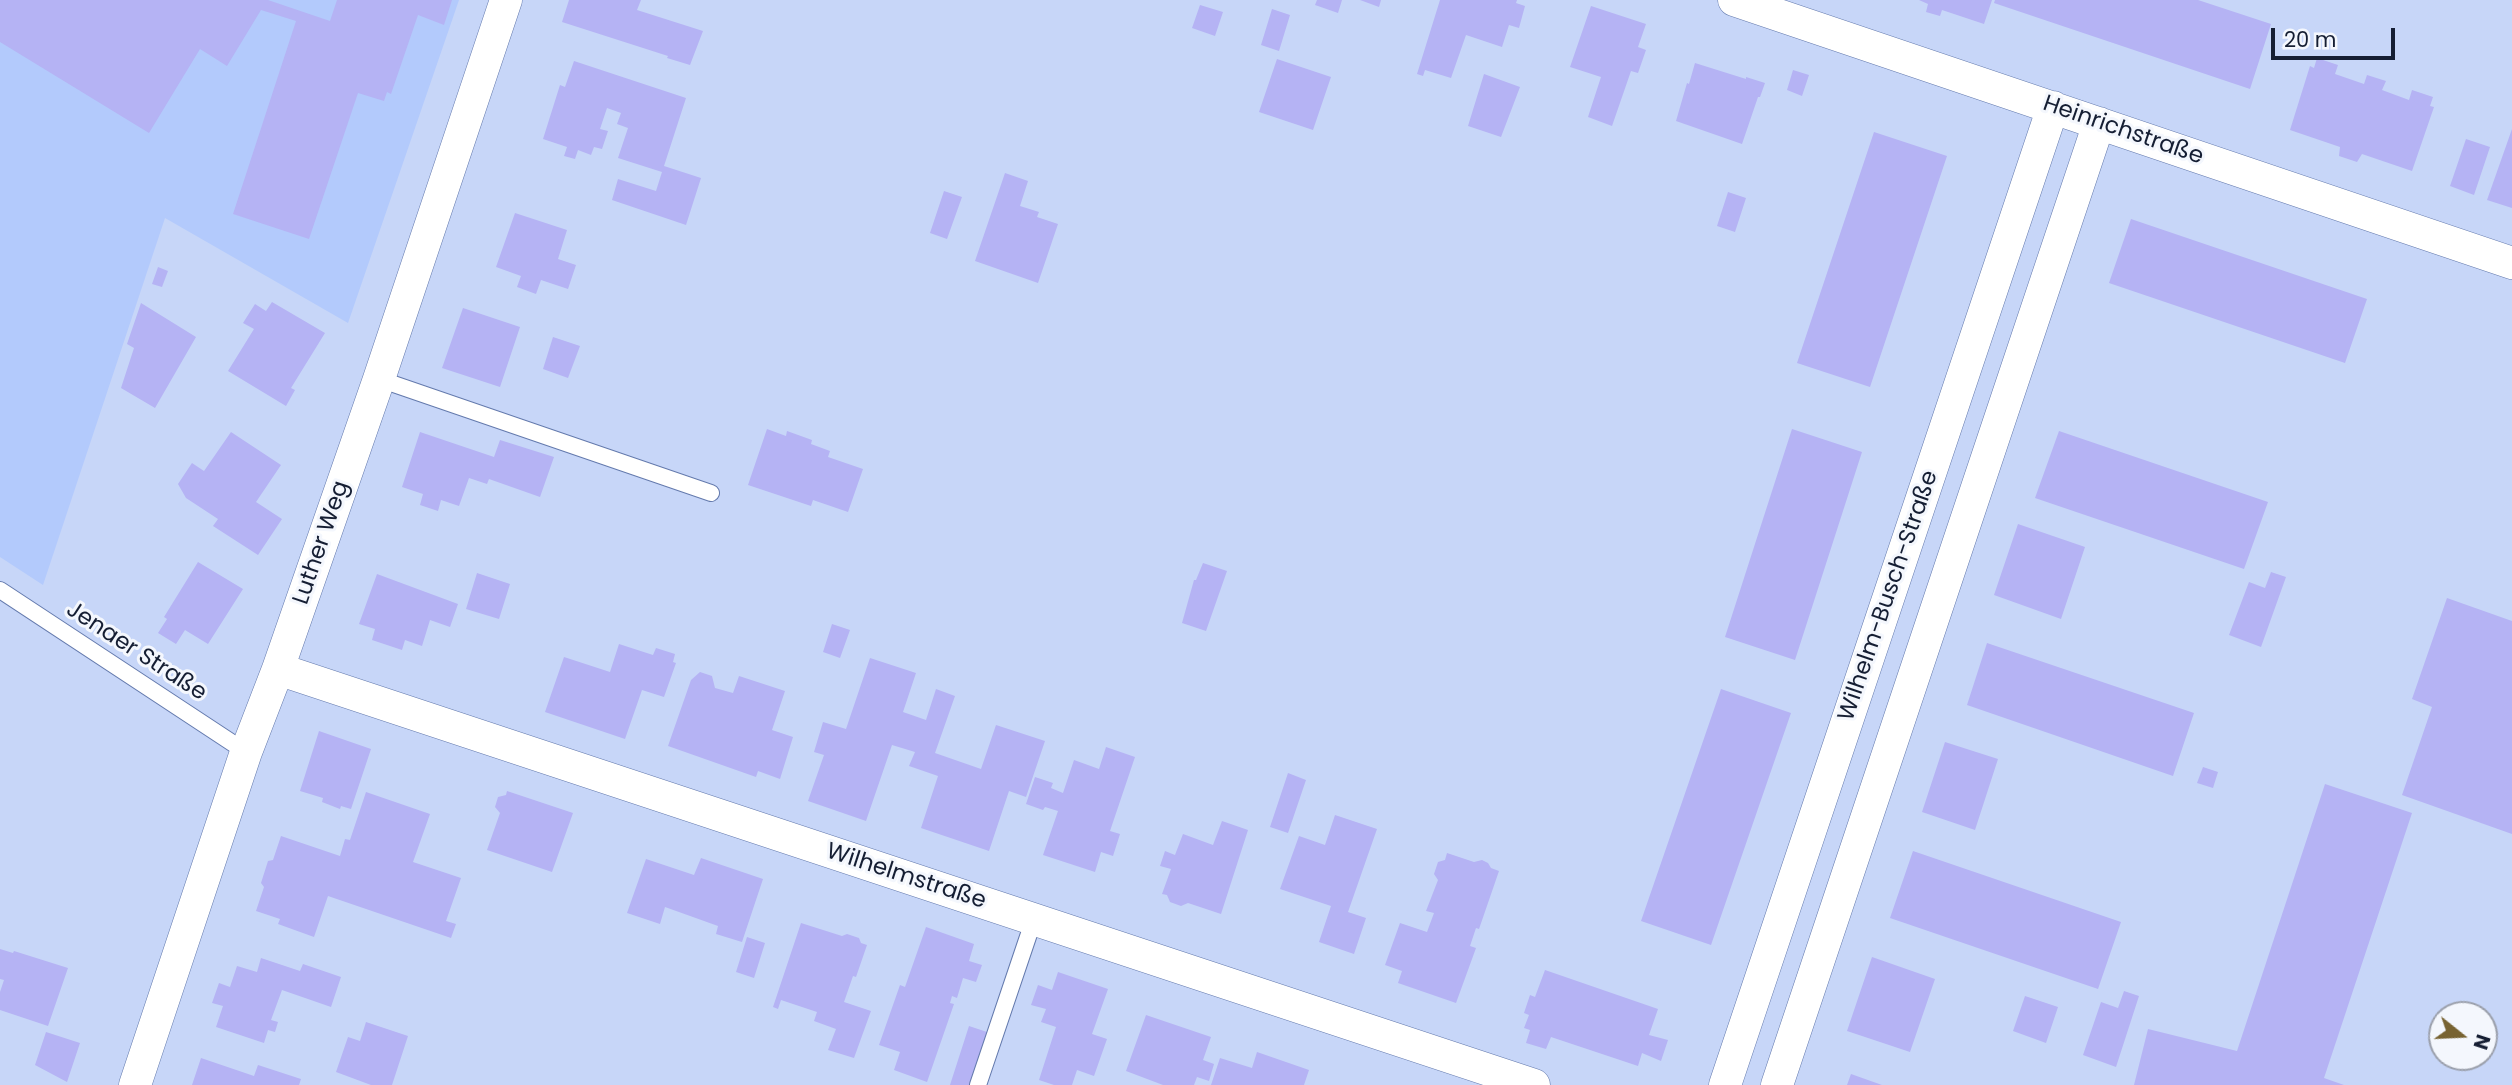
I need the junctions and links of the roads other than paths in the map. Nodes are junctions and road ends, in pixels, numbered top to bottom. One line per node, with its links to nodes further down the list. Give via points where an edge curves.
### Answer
1 (506, 0): 6 (street, Luther Weg)
2 (1734, 0): 3 (street, Heinrichstraße)
3 (2053, 107): 4 (street, Heinrichstraße); 15 (street, Wilhelm-Busch-Straße)
4 (2099, 123): 5 (street, Heinrichstraße); 16 (street, Wilhelm-Busch-Straße)
5 (2512, 263)
6 (379, 379): 7 (lane); 9 (street, Luther Weg)
7 (711, 493)
8 (0, 590): 10 (lane, Jenaer Straße)
9 (278, 669): 10 (street, Luther Weg); 11 (street, Wilhelmstraße)
10 (246, 752): 12 (street, Luther Weg)
11 (1034, 919): 13 (lane); 14 (street, Wilhelmstraße)
12 (135, 1085)
13 (978, 1085)
14 (1534, 1085)
15 (1725, 1085)
16 (1777, 1085)

